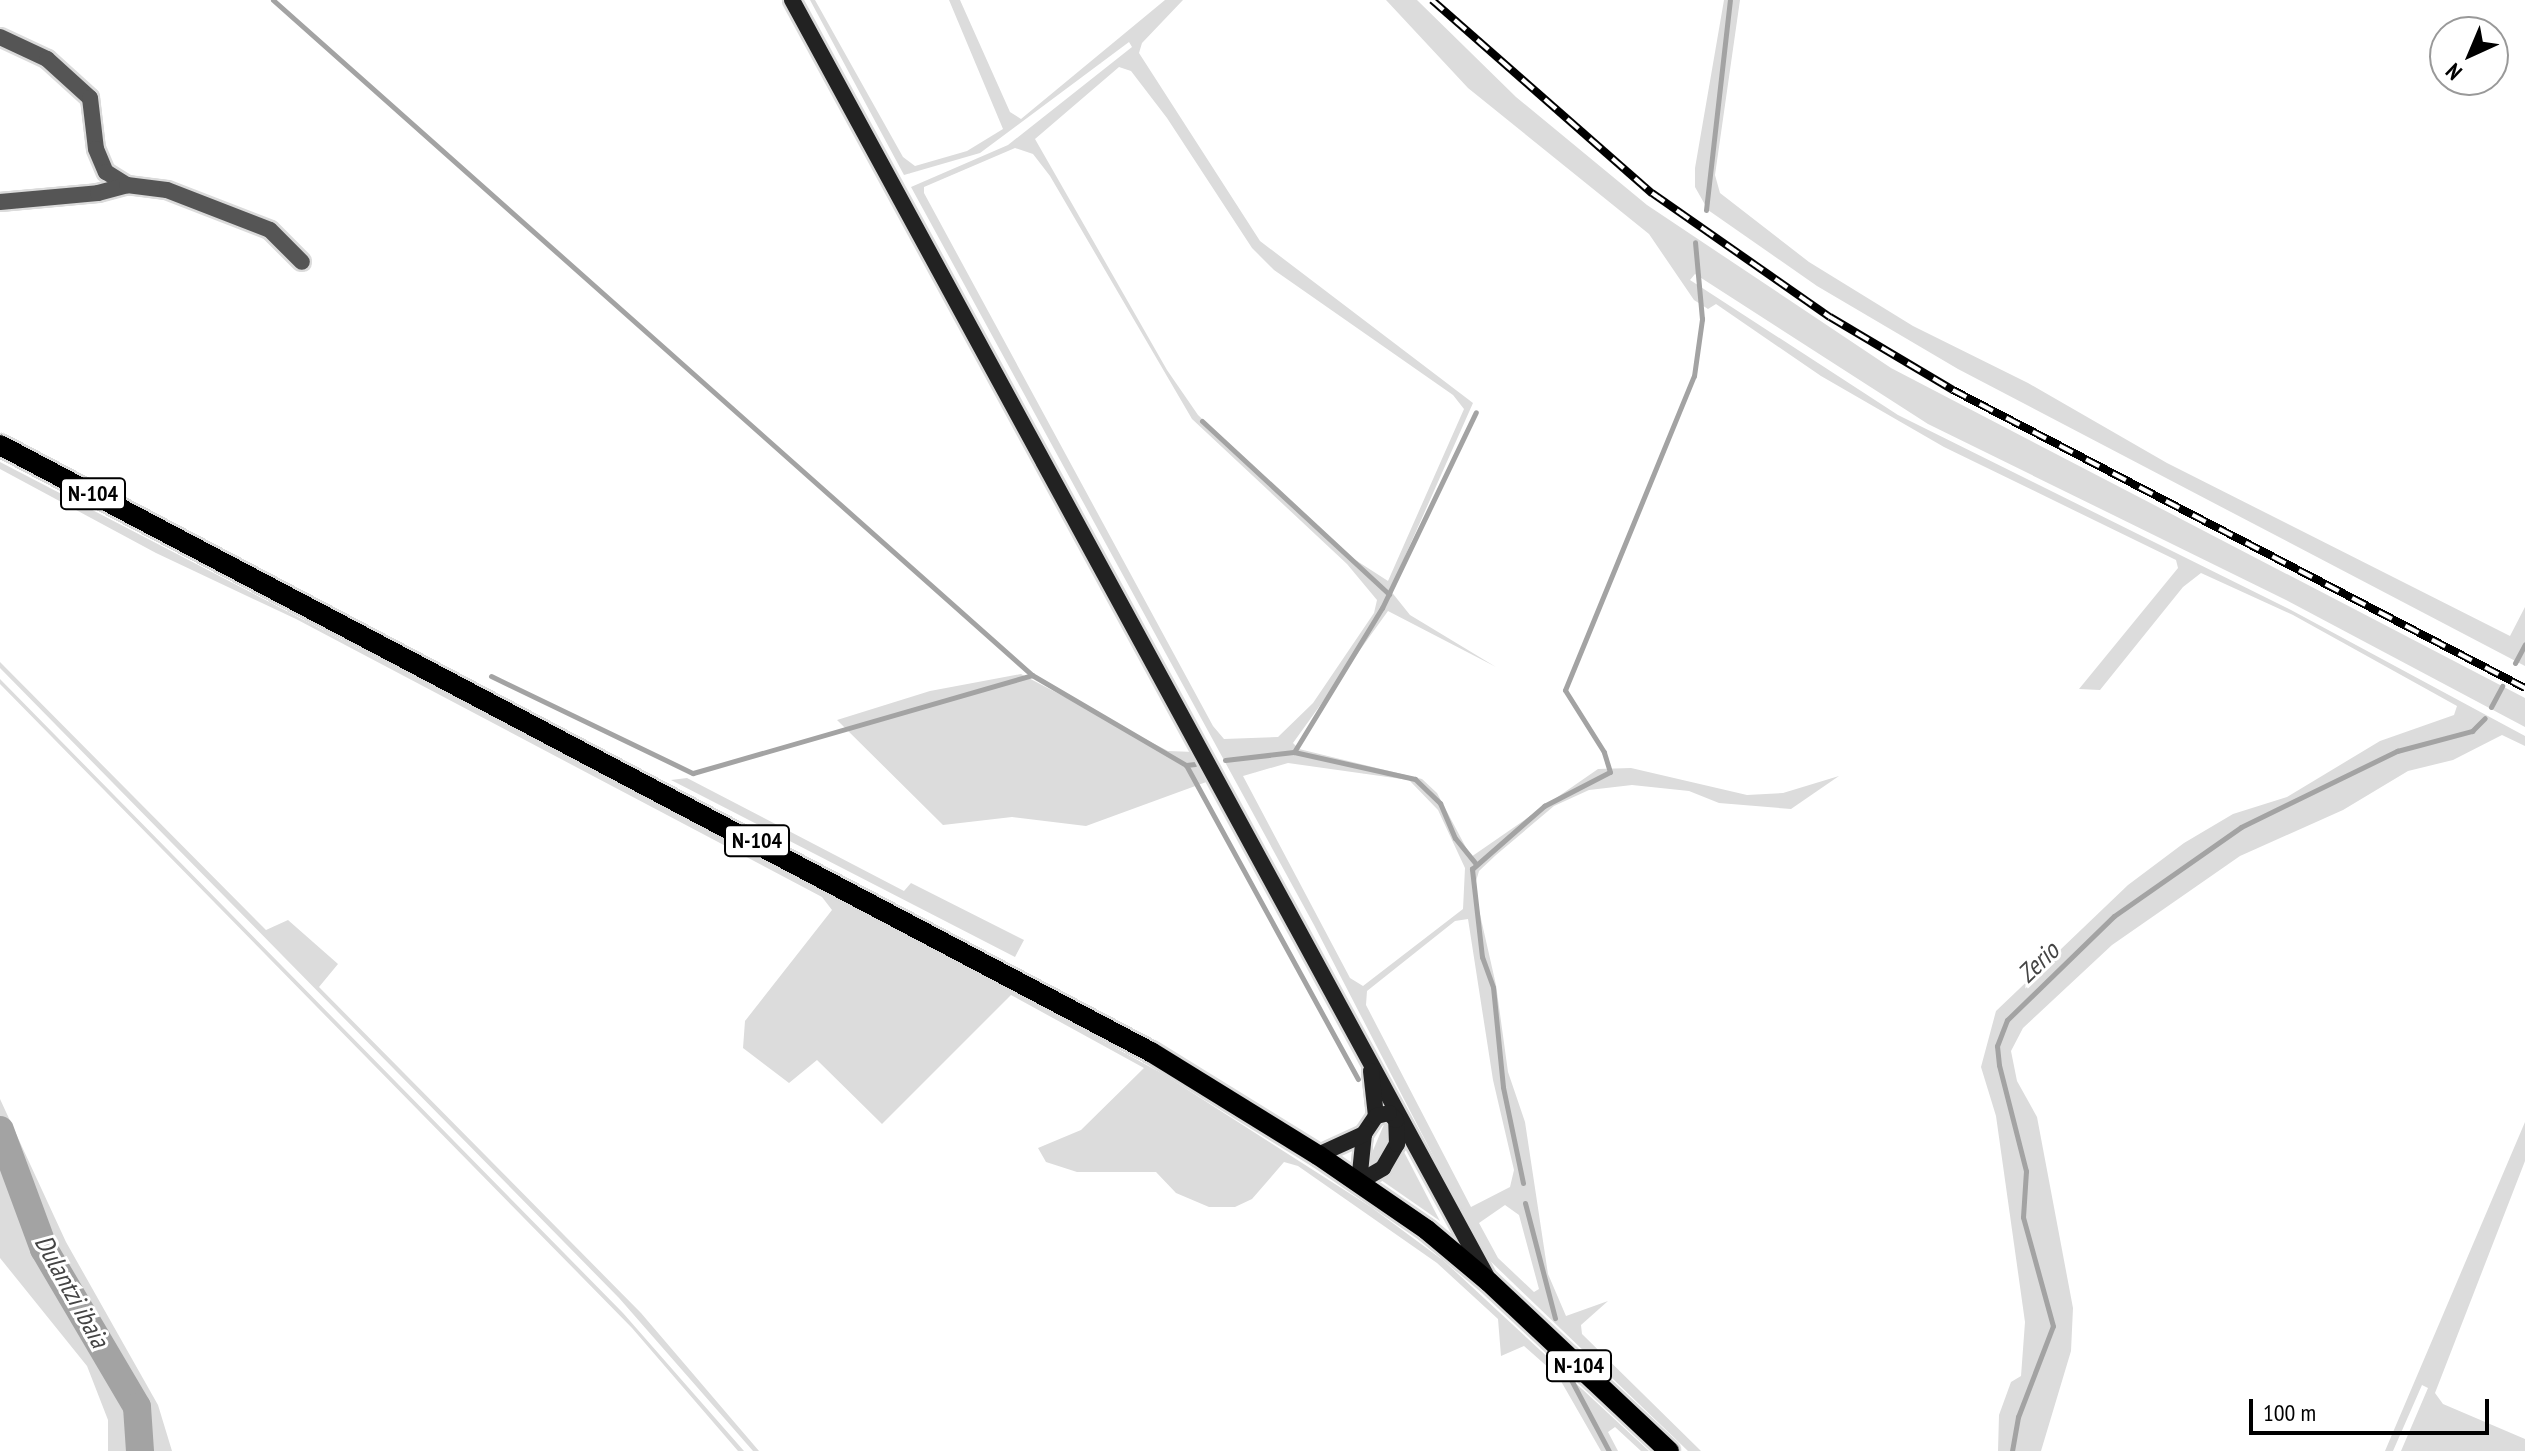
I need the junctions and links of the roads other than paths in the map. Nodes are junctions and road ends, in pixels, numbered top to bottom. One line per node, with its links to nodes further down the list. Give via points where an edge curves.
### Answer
1 (792, 0): 7 (street)
2 (0, 37): 3 (street, via 47,59 90,98 96,149 106,172)
3 (127, 185): 4 (street, via 98,193); 5 (street, via 167,190 221,207 270,230)
4 (0, 202)
5 (302, 262)
6 (0, 445): 11 (main road, N-104, via 1046,992)
7 (1366, 1054): 8 (street); 9 (street)
8 (1376, 1116): 9 (street, via 1389,1113); 10 (street)
9 (1400, 1118): 12 (street, via 1397,1144 1383,1168); 13 (street)
10 (1364, 1134): 11 (street); 12 (street)
11 (1318, 1155): 12 (main road, N-104)
12 (1359, 1182): 13 (main road, N-104)
13 (1489, 1282): 14 (main road, N-104)
14 (1669, 1451)

